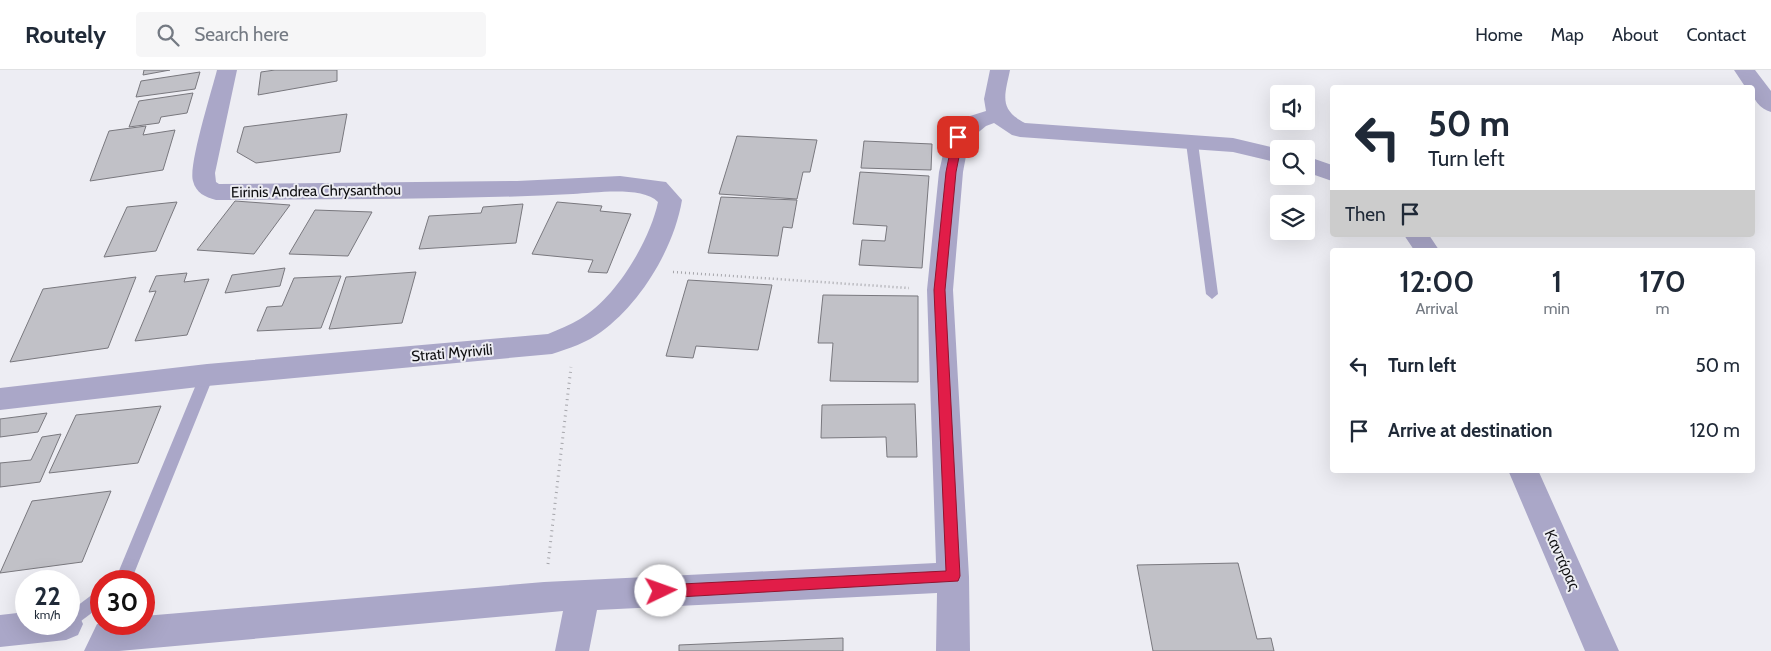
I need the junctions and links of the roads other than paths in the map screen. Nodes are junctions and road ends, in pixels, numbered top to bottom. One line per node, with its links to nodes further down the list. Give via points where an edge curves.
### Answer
1 (227, 70): 10 (street, Eirinis Andrea Chrysanthou, via 203,173 204,183 216,192)
2 (1000, 70): 5 (street, via 995,94)
3 (1744, 70): 4 (street)
4 (1771, 105)
5 (997, 115): 6 (street, via 1003,122 1020,130); 16 (street, via 978,121 958,137 951,172 940,290)
6 (1192, 142): 7 (street, via 1233,145); 11 (lane)
7 (1270, 154)
8 (1315, 166): 9 (street)
9 (1330, 172)
10 (516, 189): 12 (street, Strati Myrivili, via 620,184 658,188 670,200 666,222 641,270 619,300 591,326 552,344)
11 (1212, 294)
12 (207, 375): 13 (street, Strati Myrivili); 15 (lane)
13 (0, 399)
14 (1524, 473): 25 (street, Καντάρας)
15 (127, 570)
16 (953, 576): 17 (street); 24 (street)
17 (583, 595): 22 (street); 23 (street)
18 (90, 605): 19 (lane)
19 (80, 613)
20 (15, 629): 21 (street)
21 (0, 631)
22 (105, 643)
23 (572, 651)
24 (953, 651)
25 (1602, 651)

